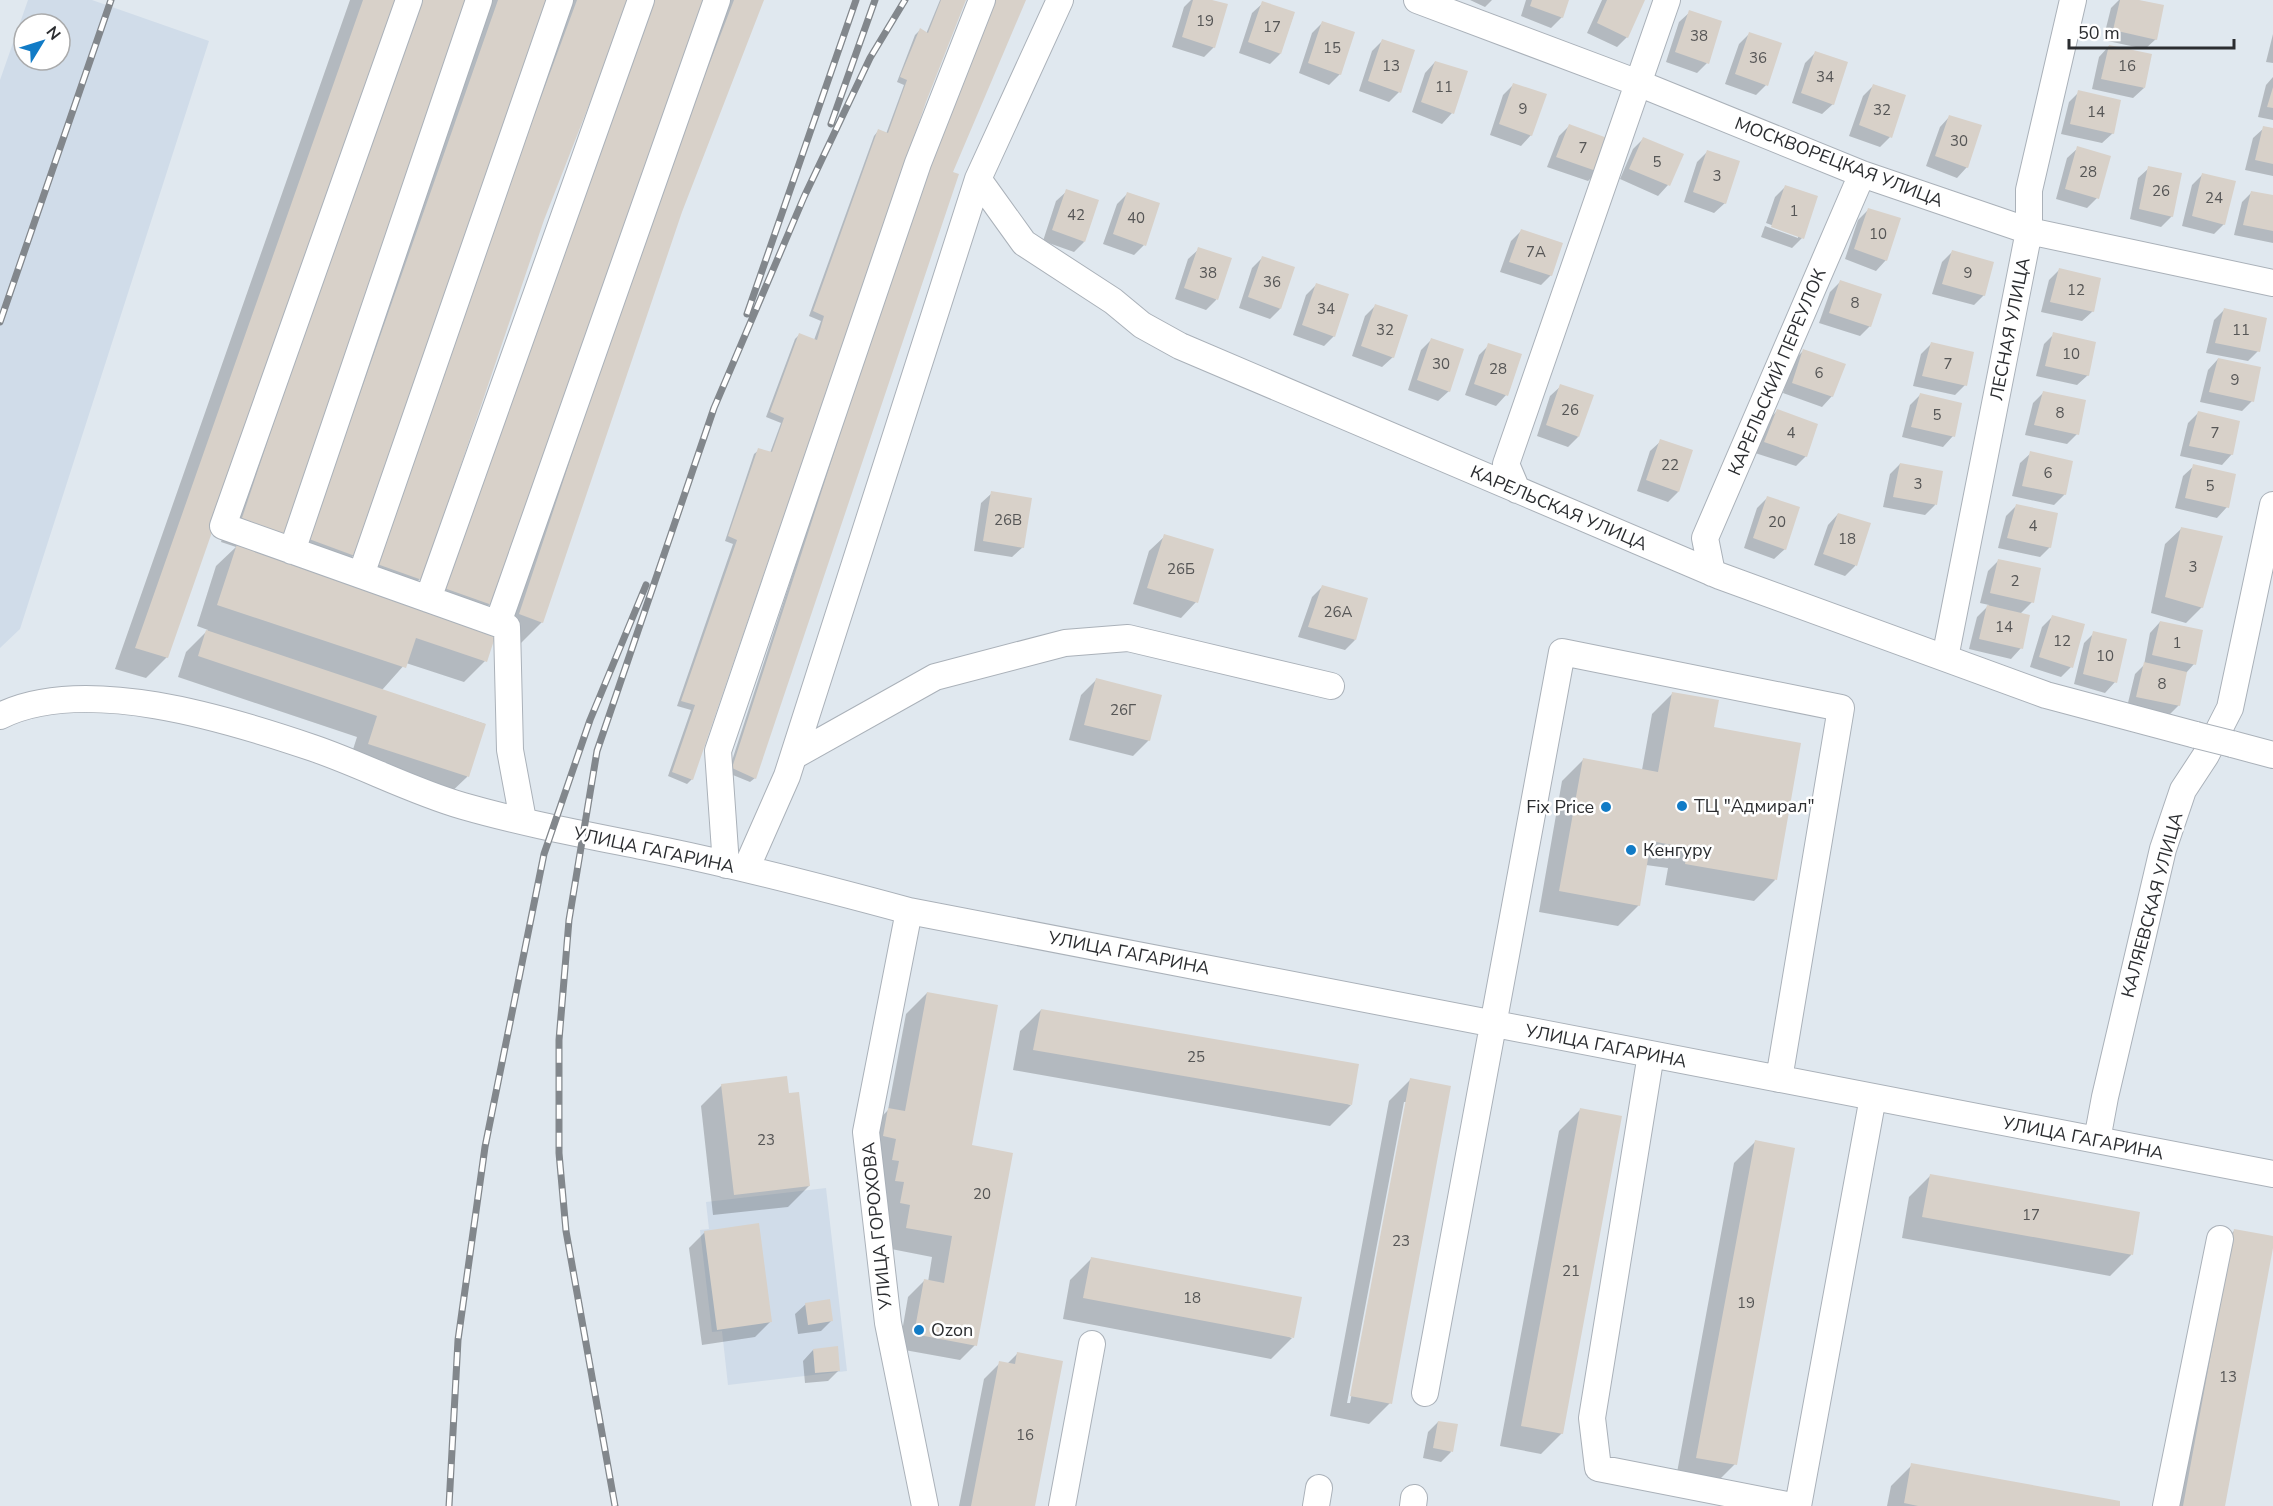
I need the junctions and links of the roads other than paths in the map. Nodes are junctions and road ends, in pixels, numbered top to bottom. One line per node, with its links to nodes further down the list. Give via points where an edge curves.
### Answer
1 (409, 0): 18 (street, via 223,526)
2 (479, 0): 18 (street)
3 (560, 0): 20 (street)
4 (641, 0): 21 (street)
5 (717, 0): 22 (street)
6 (982, 0): 29 (street, via 918,163 718,751)
7 (1060, 0): 13 (street)
8 (1417, 0): 11 (street, МОСКВОРЕЦКАЯ УЛИЦА)
9 (1667, 0): 11 (street)
10 (2073, 0): 14 (street, ЛЕСНАЯ УЛИЦА, via 2030,190)
11 (1638, 83): 12 (street, МОСКВОРЕЦКАЯ УЛИЦА); 16 (street, via 1506,464)
12 (1862, 174): 14 (street, МОСКВОРЕЦКАЯ УЛИЦА); 19 (street, КАРЕЛЬСКИЙ ПЕРЕУЛОК, via 1705,538)
13 (978, 180): 16 (street, КАРЕЛЬСКАЯ УЛИЦА, via 1024,243 1113,301 1142,325 1180,346); 27 (street)
14 (2029, 231): 15 (street, МОСКВОРЕЦКАЯ УЛИЦА); 23 (street, ЛЕСНАЯ УЛИЦА)
15 (2273, 283)
16 (1517, 490): 19 (street, КАРЕЛЬСКАЯ УЛИЦА)
17 (2273, 505): 35 (street, КАЛЯЕВСКАЯ УЛИЦА, via 2230,708 2183,790 2163,849)
18 (292, 550): 20 (street)
19 (1712, 573): 23 (street, КАРЕЛЬСКАЯ УЛИЦА)
20 (362, 575): 21 (street)
21 (428, 599): 22 (street)
22 (498, 623): 28 (street, via 507,627 510,750)
23 (1946, 658): 26 (street, КАРЕЛЬСКАЯ УЛИЦА, bridge, via 2046,695)
24 (1331, 686): 27 (street, via 1128,638 1065,643 935,677)
25 (0, 716): 28 (street, УЛИЦА ГАГАРИНА, via 37,703 84,698 133,701 180,710 313,748 461,805)
26 (2273, 755)
27 (794, 756): 29 (street)
28 (523, 820): 29 (street, УЛИЦА ГАГАРИНА, via 581,836)
29 (736, 867): 30 (street, УЛИЦА ГАГАРИНА)
30 (909, 911): 31 (street, УЛИЦА ГАГАРИНА); 41 (street, УЛИЦА ГОРОХОВА, via 866,1132 888,1323)
31 (1493, 1024): 32 (street, УЛИЦА ГАГАРИНА); 33 (street, via 1562,652 1841,708); 39 (street)
32 (1651, 1054): 33 (street, УЛИЦА ГАГАРИНА); 40 (street, via 1592,1418 1598,1468)
33 (1779, 1079): 34 (street, УЛИЦА ГАГАРИНА)
34 (1873, 1097): 35 (street, УЛИЦА ГАГАРИНА); 43 (street)
35 (2097, 1140): 36 (street, УЛИЦА ГАГАРИНА)
36 (2273, 1174)
37 (2220, 1239): 44 (street)
38 (1092, 1344): 42 (street)
39 (1425, 1393)
40 (1778, 1505)
41 (925, 1506)
42 (1062, 1506)
43 (1798, 1506)
44 (2166, 1506)

